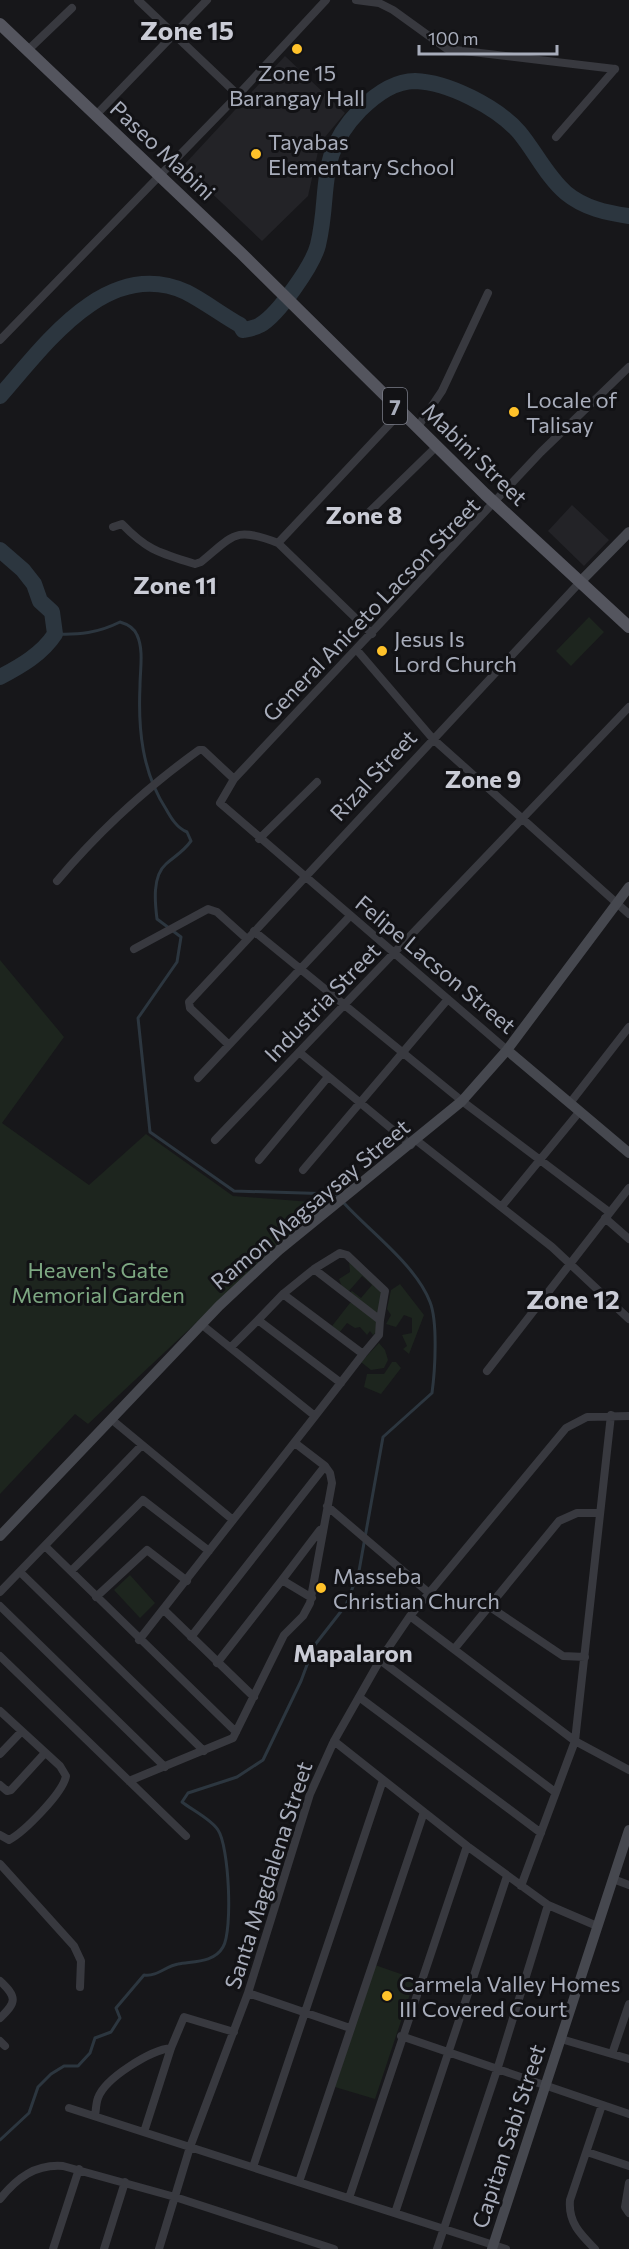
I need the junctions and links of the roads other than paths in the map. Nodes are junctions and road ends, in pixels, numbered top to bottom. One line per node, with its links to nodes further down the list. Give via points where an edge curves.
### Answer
1 (138, 0): 7 (street)
2 (207, 0): 7 (street)
3 (326, 0): 9 (street)
4 (356, 0): 11 (street, via 379,3 393,10 447,49 615,69)
5 (72, 8): 8 (street)
6 (0, 24): 8 (main road, Paseo Mabini / 7)
7 (175, 36): 9 (street); 10 (street)
8 (28, 50): 10 (main road, Paseo Mabini / 7)
9 (238, 95): 12 (street)
10 (96, 115): 12 (main road, Paseo Mabini / 7)
11 (556, 137)
12 (159, 174): 14 (main road, Paseo Mabini / 7); 15 (street)
13 (488, 293): 18 (street, via 442,391)
14 (297, 307): 17 (main road, Mabini Street / 7)
15 (0, 340)
16 (629, 367): 20 (street, General Aniceto Lacson Street, via 541,452)
17 (401, 412): 18 (main road, Mabini Street / 7); 24 (street)
18 (417, 428): 19 (main road, Mabini Street / 7)
19 (437, 446): 20 (main road, Mabini Street / 7); 21 (street)
20 (496, 503): 25 (main road, Mabini Street / 7); 27 (street, General Aniceto Lacson Street)
21 (360, 521)
22 (113, 527): 24 (street, via 123,524 152,550 195,564 235,534 253,534)
23 (629, 532): 25 (main road, Rizal Street)
24 (278, 543): 27 (street)
25 (580, 581): 26 (main road, Mabini Street / 7); 30 (street, Rizal Street)
26 (629, 627)
27 (372, 634): 28 (street, General Aniceto Lacson Street)
28 (356, 650): 30 (street); 31 (street, General Aniceto Lacson Street)
29 (629, 707): 34 (street, Industria Street)
30 (433, 739): 34 (street); 36 (street, Rizal Street)
31 (234, 779): 33 (street, General Aniceto Lacson Street); 37 (street, via 201,750 162,778 87,845)
32 (317, 782): 35 (street)
33 (220, 803): 35 (street, Felipe Lacson Street)
34 (522, 819): 39 (street); 45 (street, Industria Street)
35 (259, 839): 36 (street, Felipe Lacson Street)
36 (305, 877): 41 (street, Felipe Lacson Street); 42 (street, Rizal Street)
37 (57, 881)
38 (629, 887): 39 (main road, Ramon Magsaysay Street)
39 (617, 904): 40 (street); 51 (main road, Ramon Magsaysay Street)
40 (629, 914)
41 (350, 916): 45 (street, Felipe Lacson Street); 46 (street)
42 (254, 931): 43 (street, Rizal Street); 46 (street)
43 (247, 939): 44 (street, via 212,909 194,915); 50 (street, Rizal Street, via 188,1005)
44 (134, 950)
45 (394, 953): 47 (street, Felipe Lacson Street); 48 (street, Industria Street)
46 (300, 969): 48 (street); 50 (street)
47 (448, 999): 51 (street, Felipe Lacson Street); 53 (street)
48 (344, 1005): 52 (street, Industria Street); 53 (street)
49 (629, 1027): 58 (street)
50 (229, 1045): 55 (street)
51 (507, 1050): 56 (main road, Ramon Magsaysay Street); 58 (main road, Felipe Lacson Street)
52 (299, 1052): 54 (street); 60 (street, Industria Street)
53 (403, 1053): 56 (street); 57 (street)
54 (328, 1077): 57 (street); 64 (street)
55 (198, 1078)
56 (462, 1101): 61 (main road, Ramon Magsaysay Street); 63 (street)
57 (360, 1103): 61 (street); 65 (street)
58 (570, 1103): 59 (main road, Felipe Lacson Street)
59 (580, 1111): 62 (main road, Felipe Lacson Street); 63 (street)
60 (215, 1140)
61 (413, 1143): 67 (street); 76 (main road, Ramon Magsaysay Street, via 279,1250)
62 (629, 1153)
63 (540, 1158): 67 (street); 68 (street)
64 (259, 1160)
65 (303, 1170)
66 (629, 1188): 68 (street)
67 (502, 1206): 70 (street)
68 (607, 1215): 69 (street); 70 (street)
69 (629, 1239)
70 (570, 1264): 73 (street); 79 (street)
71 (314, 1269): 72 (street); 75 (street); 75 (street, via 347,1254 385,1291)
72 (283, 1294): 74 (street); 78 (street)
73 (629, 1319)
74 (258, 1320): 77 (street); 80 (street)
75 (380, 1320): 78 (street, via 379,1335)
76 (201, 1324): 77 (street); 84 (main road, Ramon Magsaysay Street)
77 (231, 1347): 82 (street)
78 (363, 1354): 80 (street)
79 (487, 1371)
80 (341, 1383): 82 (street)
81 (611, 1415): 83 (street, Santa Magdalena Street); 89 (street); 100 (street, Santa Magdalena Street, via 587,1417 566,1428)
82 (315, 1416): 85 (street)
83 (629, 1416)
84 (111, 1419): 86 (street); 92 (main road, Ramon Magsaysay Street)
85 (295, 1443): 87 (street); 90 (street)
86 (142, 1445): 90 (street); 93 (street)
87 (325, 1466): 88 (street, via 332,1478); 107 (street)
88 (327, 1506): 91 (street); 100 (street)
89 (600, 1513): 104 (street, via 577,1513 559,1521); 111 (street)
90 (233, 1520): 94 (street)
91 (322, 1528): 97 (street); 102 (street)
92 (0, 1536)
93 (45, 1546): 95 (street); 96 (street)
94 (209, 1551): 95 (street, via 143,1500); 98 (street)
95 (71, 1571): 101 (street)
96 (21, 1572): 99 (street); 121 (street)
97 (282, 1580): 102 (street); 113 (street)
98 (187, 1581): 101 (street, via 147,1550); 105 (street)
99 (0, 1592)
100 (429, 1593): 106 (street, Santa Magdalena Street)
101 (96, 1597): 108 (street)
102 (312, 1598): 115 (street, via 303,1616 284,1635)
103 (0, 1606): 124 (street)
104 (490, 1607): 109 (street); 111 (street, via 562,1656)
105 (164, 1610): 107 (street); 108 (street)
106 (410, 1616): 109 (street); 112 (street, Santa Magdalena Street)
107 (191, 1637): 113 (street)
108 (139, 1640): 118 (street)
109 (455, 1648): 120 (street)
110 (0, 1656): 127 (street)
111 (585, 1657): 120 (street)
112 (380, 1660): 114 (street, Santa Magdalena Street); 129 (street)
113 (216, 1663): 115 (street)
114 (359, 1696): 119 (street, Santa Magdalena Street); 132 (street)
115 (254, 1697): 118 (street)
116 (0, 1711): 117 (street)
117 (21, 1732): 122 (street); 123 (street)
118 (236, 1732): 121 (street, via 224,1743)
119 (333, 1741): 126 (street); 145 (street, Santa Magdalena Street, via 310,1794)
120 (575, 1741): 125 (street); 129 (street)
121 (204, 1751): 124 (street)
122 (0, 1754)
123 (44, 1754): 128 (street, via 11,1790); 133 (street, via 63,1770 65,1783 18,1834 9,1840)
124 (165, 1767): 127 (street)
125 (629, 1770)
126 (383, 1780): 130 (street); 147 (street)
127 (129, 1781): 134 (street)
128 (0, 1785)
129 (555, 1791): 132 (street)
130 (424, 1812): 135 (street); 149 (street)
131 (629, 1830): 138 (main road, Capitan Sabi Street)
132 (542, 1833): 140 (street)
133 (0, 1835)
134 (186, 1836)
135 (467, 1846): 137 (street); 151 (street)
136 (0, 1864): 144 (street, via 74,1946 81,1961)
137 (507, 1876): 140 (street); 154 (street)
138 (613, 1879): 139 (street); 142 (main road, Capitan Sabi Street)
139 (629, 1885)
140 (521, 1886): 141 (street)
141 (548, 1905): 142 (street); 157 (street)
142 (597, 1926): 152 (main road, Capitan Sabi Street)
143 (0, 1981): 148 (street, via 14,1999)
144 (81, 1987)
145 (248, 1993): 147 (street); 150 (street, Santa Magdalena Street)
146 (629, 2004): 155 (street)
147 (304, 2012): 149 (street); 167 (street)
148 (0, 2018)
149 (350, 2028): 170 (street)
150 (234, 2032): 153 (street, via 184,2017); 164 (street, Santa Magdalena Street)
151 (401, 2036): 154 (street); 173 (street)
152 (561, 2039): 155 (street); 158 (main road, Capitan Sabi Street)
153 (171, 2048): 162 (street, via 151,2053 109,2083 98,2097); 163 (street)
154 (449, 2052): 157 (street); 175 (street)
155 (612, 2054): 156 (street)
156 (629, 2059)
157 (498, 2067): 158 (street); 177 (street)
158 (546, 2084): 159 (street); 178 (main road, Capitan Sabi Street)
159 (602, 2104): 161 (street); 165 (street)
160 (69, 2108): 162 (street)
161 (629, 2114)
162 (95, 2116): 163 (street)
163 (144, 2132): 164 (street)
164 (190, 2147): 167 (street); 172 (street, Santa Magdalena Street)
165 (587, 2152): 166 (street); 185 (street, via 569,2212 573,2224)
166 (629, 2166)
167 (253, 2167): 170 (street)
168 (79, 2169): 169 (street); 174 (street, via 48,2165 24,2175); 179 (street)
169 (125, 2182): 172 (street); 180 (street)
170 (299, 2182): 173 (street)
171 (629, 2183): 176 (street, via 625,2207)
172 (175, 2197): 181 (street, Santa Magdalena Street); 182 (street)
173 (349, 2198): 175 (street)
174 (0, 2199)
175 (395, 2213): 177 (street)
176 (629, 2213)
177 (444, 2229): 178 (street); 183 (street)
178 (492, 2247): 184 (street)
179 (53, 2249)
180 (104, 2249)
181 (159, 2249)
182 (334, 2249)
183 (437, 2249)
184 (506, 2249)
185 (595, 2249)

